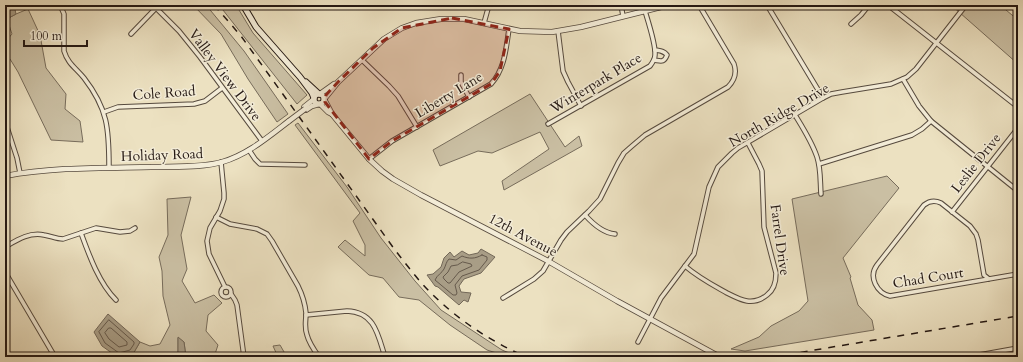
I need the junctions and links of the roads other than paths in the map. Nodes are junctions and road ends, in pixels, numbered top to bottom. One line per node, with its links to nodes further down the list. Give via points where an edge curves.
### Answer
1 (60, 5): 37 (street, via 64,14 65,56 83,76)
2 (243, 5): 24 (main road, via 258,29)
3 (489, 5): 14 (street)
4 (621, 5): 13 (street)
5 (668, 5): 12 (street)
6 (699, 5): 59 (street, via 734,64 734,79 728,87 645,135 624,153 600,199)
7 (767, 5): 31 (street)
8 (870, 5): 15 (street)
9 (888, 5): 19 (street)
10 (966, 5): 19 (street, North Ridge Drive)
11 (155, 6): 18 (street); 27 (street, Valley View Drive, via 179,31)
12 (645, 11): 13 (street); 20 (street, Winterpark Place)
13 (623, 16): 17 (street)
14 (484, 23): 16 (street); 21 (street, via 452,18 416,23 393,33)
15 (851, 24)
16 (510, 29): 17 (street, via 531,32); 29 (street, Liberty Lane, via 502,64 496,77 486,87)
17 (558, 31): 34 (street, via 563,71)
18 (131, 34)
19 (936, 43): 25 (street, North Ridge Drive, via 916,69); 35 (street)
20 (655, 50): 22 (street, Winterpark Place); 22 (street, Winterpark Place, via 667,55 662,62)
21 (362, 60): 26 (street); 43 (street, via 398,96)
22 (654, 60): 34 (street, Winterpark Place, via 650,66)
23 (461, 75): 29 (street, via 461,82)
24 (300, 77): 28 (main road); 30 (main road)
25 (903, 79): 31 (street, North Ridge Drive, via 891,84 832,94); 40 (street)
26 (338, 82): 28 (street); 32 (street)
27 (222, 88): 37 (street, Cole Road, via 205,101 194,104 118,107); 45 (street, Valley View Drive)
28 (320, 94): 30 (main road); 32 (main road)
29 (469, 97): 43 (street, Liberty Lane)
30 (314, 98): 33 (main road); 36 (street, Holiday Road)
31 (823, 98): 39 (street, North Ridge Drive)
32 (324, 99): 33 (main road); 38 (street, 12th Avenue)
33 (320, 104): 36 (street, Holiday Road); 38 (street, 12th Avenue)
34 (581, 106): 42 (street, Winterpark Place)
35 (1018, 107)
36 (304, 109): 45 (street, Holiday Road, bridge)
37 (104, 112): 53 (street, via 108,134)
38 (332, 114): 48 (street, 12th Avenue)
39 (795, 115): 46 (street, North Ridge Drive); 51 (street, via 812,145)
40 (931, 121): 51 (street, via 912,135); 52 (street)
41 (5, 122): 54 (street)
42 (548, 124)
43 (417, 127): 48 (street, Liberty Lane, via 386,145)
44 (1018, 128): 52 (street, Leslie Drive)
45 (262, 141): 47 (street, Holiday Road)
46 (748, 143): 66 (street, North Ridge Drive, via 732,153 715,173 708,187 694,254); 66 (street, Farrel Drive, via 762,171 764,227 776,273 773,289 760,300 743,301 700,279)
47 (249, 150): 49 (street, Holiday Road); 50 (street, via 260,164)
48 (369, 159): 65 (street, 12th Avenue, via 400,184)
49 (221, 162): 53 (street, Holiday Road); 60 (street, via 224,199)
50 (305, 164)
51 (819, 164): 57 (street)
52 (988, 166): 56 (street); 58 (street, Leslie Drive)
53 (109, 168): 54 (street, Holiday Road)
54 (20, 173): 55 (street, Holiday Road)
55 (5, 176)
56 (1018, 191)
57 (821, 194)
58 (952, 212): 69 (street, Chad Court, via 976,234 984,275); 69 (street, Chad Court, via 936,201 924,205 875,268 874,280 882,292 890,296)
59 (585, 215): 63 (street, via 596,226); 65 (street, via 567,232)
60 (216, 217): 70 (street, via 208,234 207,248); 74 (street, via 230,224 257,229 267,234 298,286)
61 (135, 228): 62 (street, via 120,232 96,228)
62 (80, 233): 64 (street, via 63,239 32,234); 73 (street, via 90,258 109,293)
63 (615, 234)
64 (5, 247)
65 (548, 261): 72 (street, via 539,276); 75 (street, 12th Avenue)
66 (685, 266): 75 (street, North Ridge Drive, via 672,281)
67 (5, 272): 78 (street)
68 (1018, 274): 69 (street)
69 (989, 279)
70 (225, 287): 71 (street, via 231,289); 71 (street, via 221,291 223,296)
71 (231, 294): 79 (street, via 237,305)
72 (503, 298)
73 (116, 300)
74 (306, 315): 80 (street, via 306,334); 81 (street, via 347,311 364,315 375,328)
75 (650, 319): 76 (street, North Ridge Drive); 82 (street, 12th Avenue)
76 (638, 342)
77 (1018, 348): 83 (street)
78 (55, 357)
79 (244, 357)
80 (319, 357)
81 (385, 357)
82 (720, 357)
83 (968, 357)

